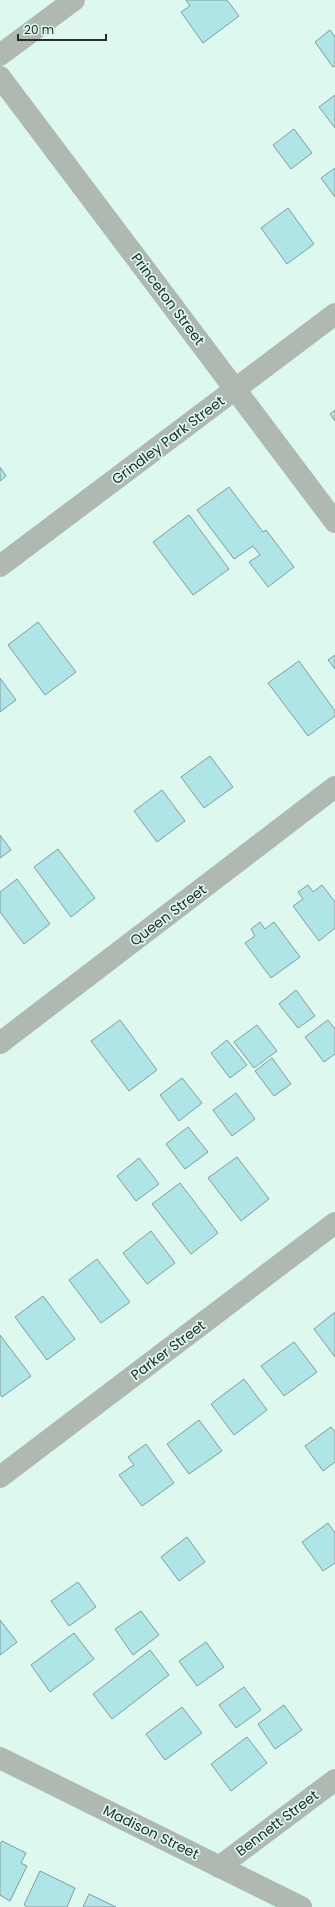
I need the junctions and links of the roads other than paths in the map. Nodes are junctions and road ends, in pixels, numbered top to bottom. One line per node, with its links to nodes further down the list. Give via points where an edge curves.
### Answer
1 (74, 0): 2 (street)
2 (0, 56)
3 (0, 77): 5 (street, Princeton Street)
4 (335, 314): 5 (street, Grindley Park Street)
5 (236, 389): 6 (street, Princeton Street); 7 (street, Grindley Park Street)
6 (335, 522)
7 (0, 566)
8 (335, 787): 9 (street, Queen Street)
9 (0, 1043)
10 (335, 1223): 11 (street, Parker Street)
11 (0, 1477)
12 (0, 1758): 14 (street, Madison Street)
13 (335, 1780): 14 (street, Bennett Street)
14 (219, 1867): 15 (street, Madison Street)
15 (301, 1907)

